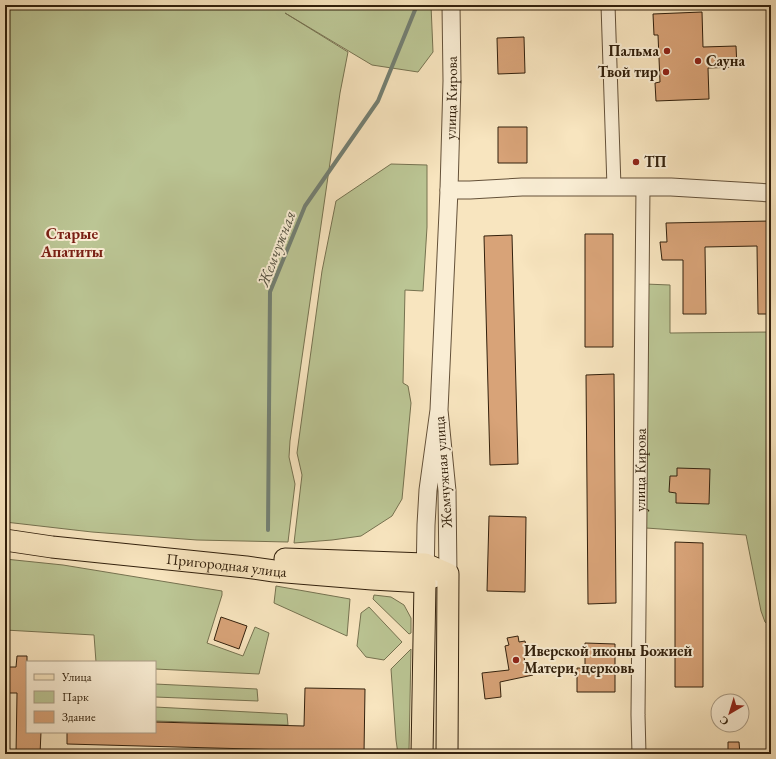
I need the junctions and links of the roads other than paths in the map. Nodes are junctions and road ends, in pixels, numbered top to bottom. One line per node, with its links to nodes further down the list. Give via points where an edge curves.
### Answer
1 (451, 5): 5 (street, улица Кирова)
2 (608, 5): 3 (street)
3 (614, 187): 4 (street); 5 (street)
4 (642, 187): 6 (street); 15 (street, улица Кирова)
5 (449, 190): 7 (street, Жемчужная улица)
6 (771, 193)
7 (439, 410): 9 (street, via 428,490); 10 (street, Жемчужная улица, via 447,491)
8 (5, 540): 9 (main road, Пригородная улица, via 274,571 372,579)
9 (425, 573): 10 (main road); 11 (main road)
10 (448, 574): 12 (main road, Жемчужная улица)
11 (424, 628): 12 (main road, via 429,620 436,619); 13 (main road)
12 (448, 630): 14 (main road, Жемчужная улица)
13 (422, 754)
14 (447, 754)
15 (639, 754)

